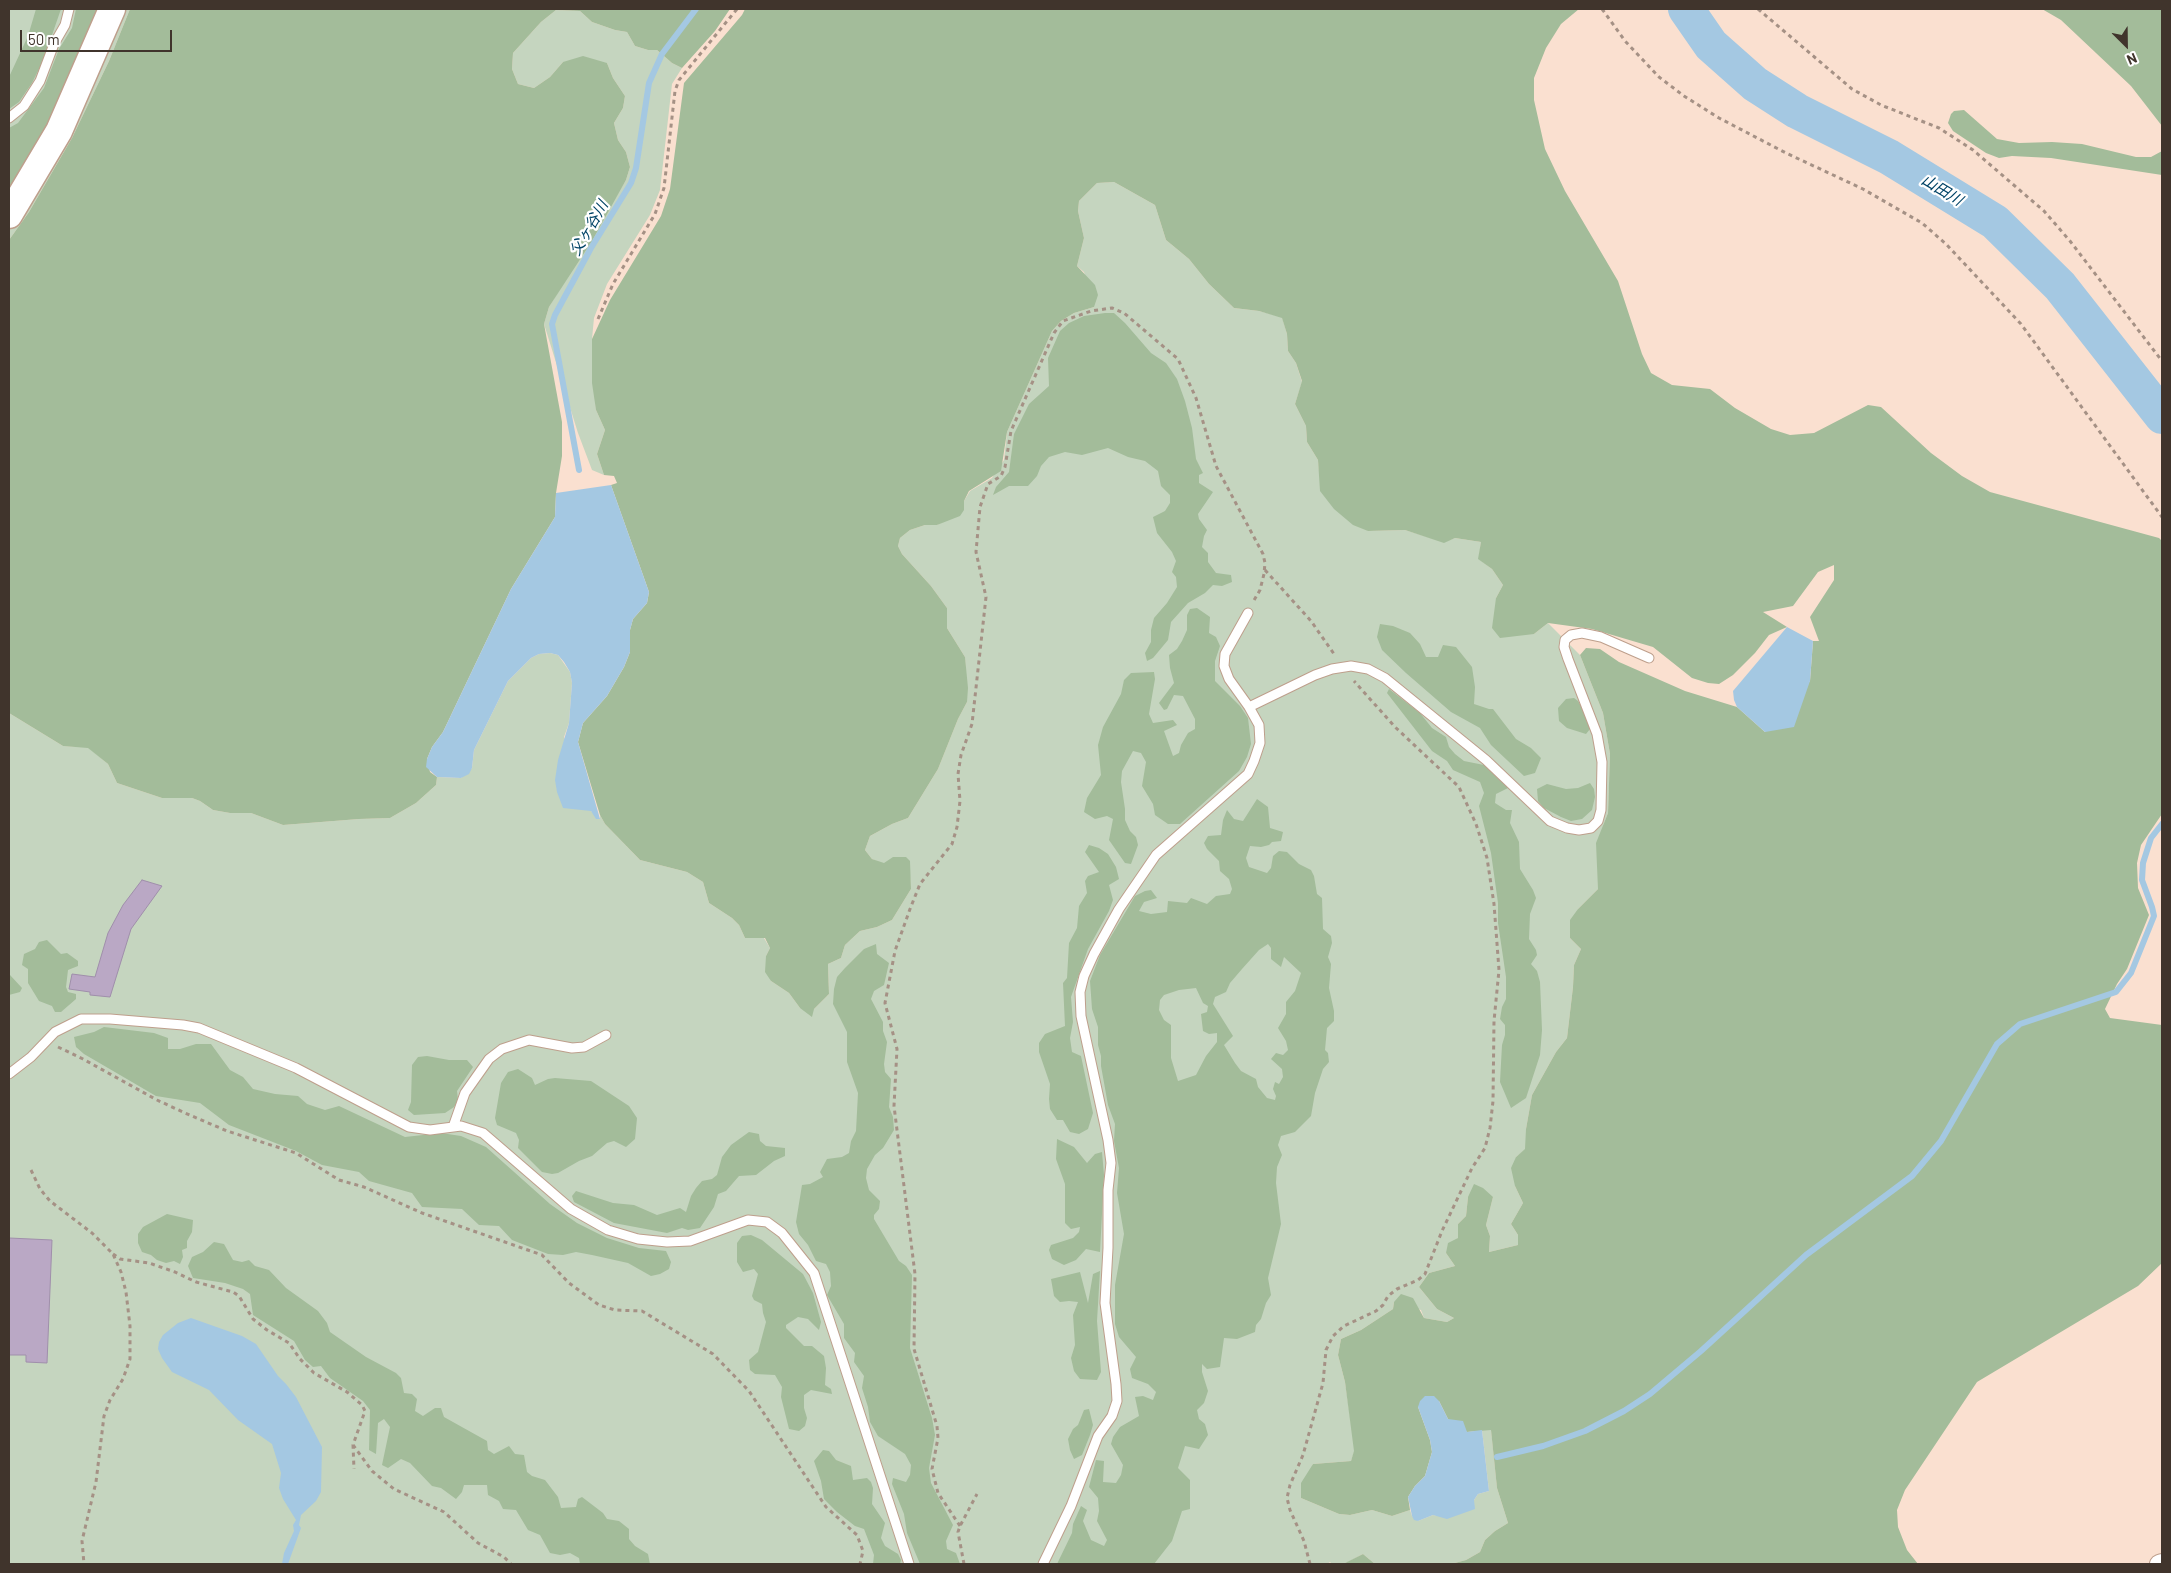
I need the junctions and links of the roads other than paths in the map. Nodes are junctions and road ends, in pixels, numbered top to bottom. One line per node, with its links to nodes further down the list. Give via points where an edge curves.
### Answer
1 (69, 9): 3 (lane, via 65,26 54,44 40,81 24,106)
2 (112, 9): 4 (street, via 59,131)
3 (9, 118)
4 (9, 215)
5 (1248, 613): 7 (lane, via 1225,654 1224,666 1229,680)
6 (1648, 658): 7 (lane, via 1601,637 1582,633 1565,640 1568,658 1598,734 1602,762 1598,821 1591,828 1579,830 1550,821 1486,760 1385,678 1368,669 1351,666 1332,668)
7 (1249, 707): 13 (lane, via 1259,725 1260,743 1248,774 1156,855 1119,909 1084,976 1080,992 1080,1016 1111,1163 1105,1303 1117,1402 1098,1436 1071,1506)
8 (606, 1035): 10 (lane, via 584,1047 572,1048 529,1040 502,1049 489,1059 465,1093)
9 (9, 1074): 10 (lane, via 55,1032 81,1019 183,1025 199,1028 296,1068 409,1128)
10 (453, 1127): 12 (lane, via 461,1126 483,1133 571,1209 608,1230 638,1239 690,1241 748,1220 768,1222 782,1233 814,1272)
11 (2162, 1563): 14 (street)
12 (909, 1564)
13 (1043, 1564)
14 (2159, 1564)

